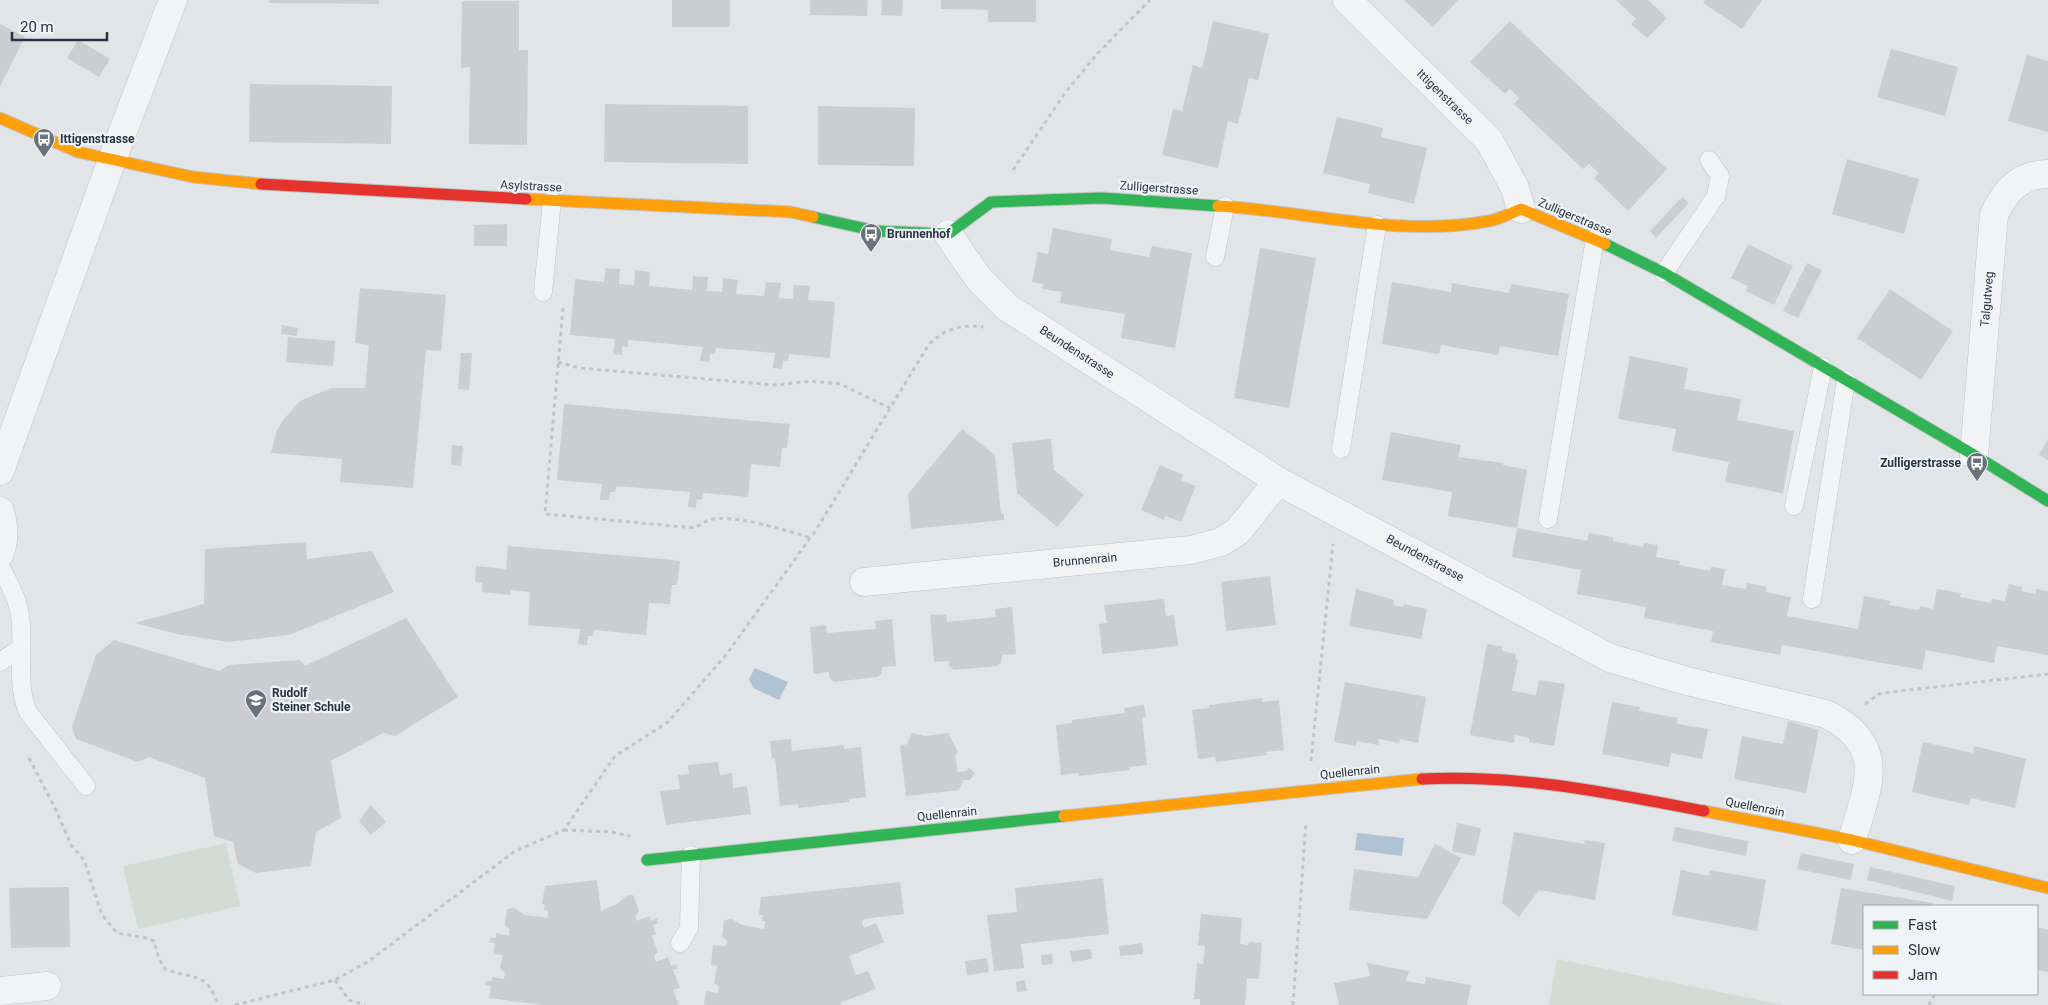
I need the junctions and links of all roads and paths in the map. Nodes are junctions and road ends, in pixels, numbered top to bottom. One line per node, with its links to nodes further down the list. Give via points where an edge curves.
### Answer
1 (173, 0): 5 (street)
2 (1150, 0): 9 (path, via 1065,92)
3 (1346, 0): 11 (street, Ittigenstrasse, via 1489,140 1515,188)
4 (0, 118): 5 (street, Asylstrasse, via 78,152)
5 (112, 160): 8 (street, Asylstrasse, via 193,177 288,187); 26 (street)
6 (1709, 160): 16 (lane, via 1720,176 1716,196)
7 (2048, 174): 25 (street, Talgutweg, via 2025,179 2011,188 1994,216)
8 (552, 201): 13 (street, Asylstrasse, via 791,212 876,231); 17 (lane)
9 (991, 202): 10 (street, Zulligerstrasse, via 1102,198); 13 (street, Zulligerstrasse)
10 (1225, 206): 12 (street, Zulligerstrasse); 15 (lane)
11 (1521, 209): 12 (street, Zulligerstrasse, via 1490,221 1448,225); 14 (street, Zulligerstrasse)
12 (1377, 225): 24 (lane)
13 (948, 234): 19 (street, Beundenstrasse, via 979,279)
14 (1595, 239): 16 (street, Zulligerstrasse); 31 (lane)
15 (1215, 257)
16 (1664, 273): 21 (street, Zulligerstrasse)
17 (543, 292)
18 (563, 305): 20 (path)
19 (1008, 308): 23 (path, via 990,329 964,326 940,334 929,344); 27 (street, Beundenstrasse)
20 (558, 362): 23 (path, via 579,368 774,385 811,381 840,384); 32 (path, via 545,514 695,528 719,519 765,525)
21 (1823, 367): 22 (street, Zulligerstrasse); 29 (lane)
22 (1846, 380): 25 (street, Zulligerstrasse); 36 (lane)
23 (890, 408): 32 (path)
24 (1340, 449)
25 (1974, 454): 28 (street, Zulligerstrasse)
26 (0, 470)
27 (1278, 481): 35 (street, Brunnenrain, via 1238,531 1221,542 1190,550); 44 (street, Beundenstrasse, via 1610,658 1683,680 1826,714 1844,723 1858,736 1869,763 1868,783)
28 (2048, 501)
29 (1794, 506)
30 (0, 511): 33 (street, via 4,543)
31 (1548, 519)
32 (811, 538): 43 (path, via 726,655 668,722 615,756)
33 (0, 553)
34 (0, 566): 37 (lane, via 17,599)
35 (864, 582)
36 (1812, 599)
37 (21, 648): 38 (lane); 42 (lane, via 22,699 28,712)
38 (0, 662)
39 (2048, 674): 40 (path)
40 (1891, 692)
41 (26, 751): 52 (path, via 71,845 84,860 102,915 117,933 154,942 166,970 202,978 213,988)
42 (86, 786)
43 (564, 830): 46 (path, via 627,834 643,847); 49 (path, via 515,851 369,961)
44 (1852, 840): 45 (street, Quellenrain, via 1575,786 1492,778 1424,779); 47 (street, Quellenrain)
45 (691, 855): 46 (street, Quellenrain); 48 (lane, via 689,928)
46 (648, 860)
47 (2048, 888)
48 (680, 943)
49 (335, 980): 53 (path); 54 (path, via 349,1000)
50 (47, 986): 51 (street)
51 (0, 991)
52 (218, 1005)
53 (235, 1005)
54 (365, 1005)

